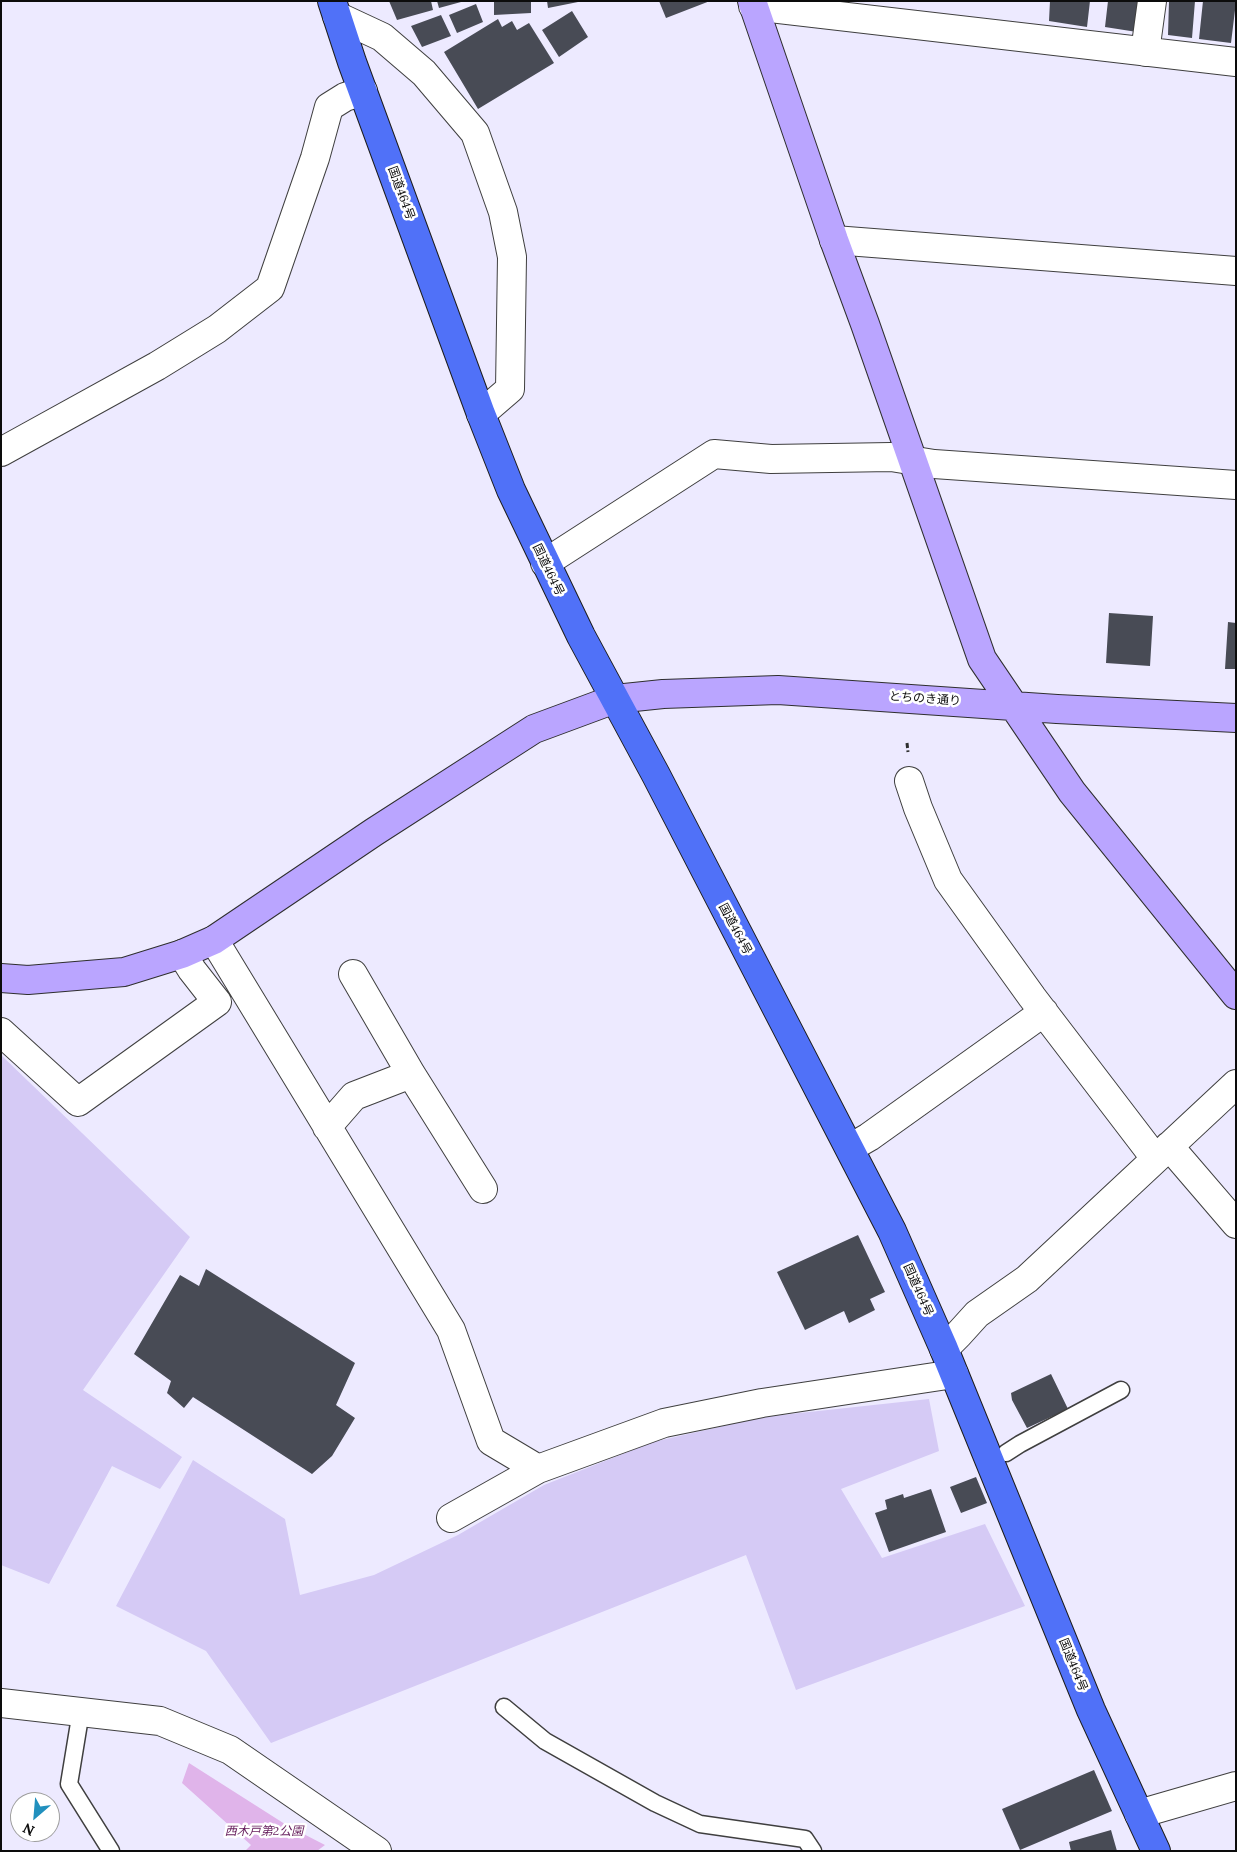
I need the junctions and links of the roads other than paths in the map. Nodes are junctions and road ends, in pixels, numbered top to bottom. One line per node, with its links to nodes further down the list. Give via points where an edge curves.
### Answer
1 (1152, 1): 4 (street)
2 (753, 3): 4 (street); 7 (street)
3 (334, 8): 6 (highway, 国道464号); 9 (street, via 382,37 424,73 475,133 503,212 512,257 510,389)
4 (1145, 52): 5 (street)
5 (1236, 62)
6 (363, 91): 9 (highway, 国道464号); 10 (street, via 329,107 316,158 270,288 217,329 157,366)
7 (834, 240): 8 (street); 11 (street)
8 (1236, 271)
9 (481, 414): 13 (highway, 国道464号)
10 (1, 452)
11 (912, 460): 12 (street); 13 (street, via 891,457 771,459 714,454); 15 (street, via 982,659)
12 (1236, 485)
13 (545, 563): 14 (highway, 国道464号)
14 (615, 699): 15 (street, とちのき通り, via 778,690); 18 (street, とちのき通り, via 534,729); 30 (highway, 国道464号)
15 (1012, 705): 16 (street, とちのき通り); 24 (street, via 1072,792)
16 (1236, 718)
17 (910, 781): 25 (street, via 948,880)
18 (214, 940): 19 (street, とちのき通り); 29 (street)
19 (182, 954): 22 (street, とちのき通り, via 124,972); 26 (street, via 217,1002 78,1102)
20 (1, 962): 22 (street)
21 (353, 974): 27 (street)
22 (68, 977): 23 (street, とちのき通り)
23 (1, 978)
24 (1236, 995)
25 (1044, 1012): 30 (street); 31 (street)
26 (1, 1032)
27 (411, 1074): 29 (street, via 354,1096); 32 (street)
28 (1236, 1084): 31 (street)
29 (327, 1127): 38 (street, via 451,1330 491,1441)
30 (850, 1148): 34 (highway, 国道464号, via 892,1231)
31 (1162, 1152): 33 (street); 34 (street, via 1027,1279 977,1314)
32 (483, 1189)
33 (1236, 1224)
34 (944, 1349): 35 (highway, 国道464号)
35 (954, 1374): 38 (street, via 762,1403 664,1423); 44 (highway, 国道464号, via 1091,1710)
36 (1121, 1390): 37 (lane)
37 (1006, 1453)
38 (538, 1469): 39 (street)
39 (451, 1518)
40 (1, 1704): 42 (street)
41 (504, 1706): 47 (lane, via 544,1741 655,1803 700,1824 805,1839)
42 (80, 1711): 45 (lane, via 69,1784); 46 (street, via 160,1721 230,1750)
43 (1236, 1786): 44 (street)
44 (1139, 1814): 48 (highway, 国道464号)
45 (112, 1851)
46 (377, 1851)
47 (813, 1851)
48 (1156, 1851)

